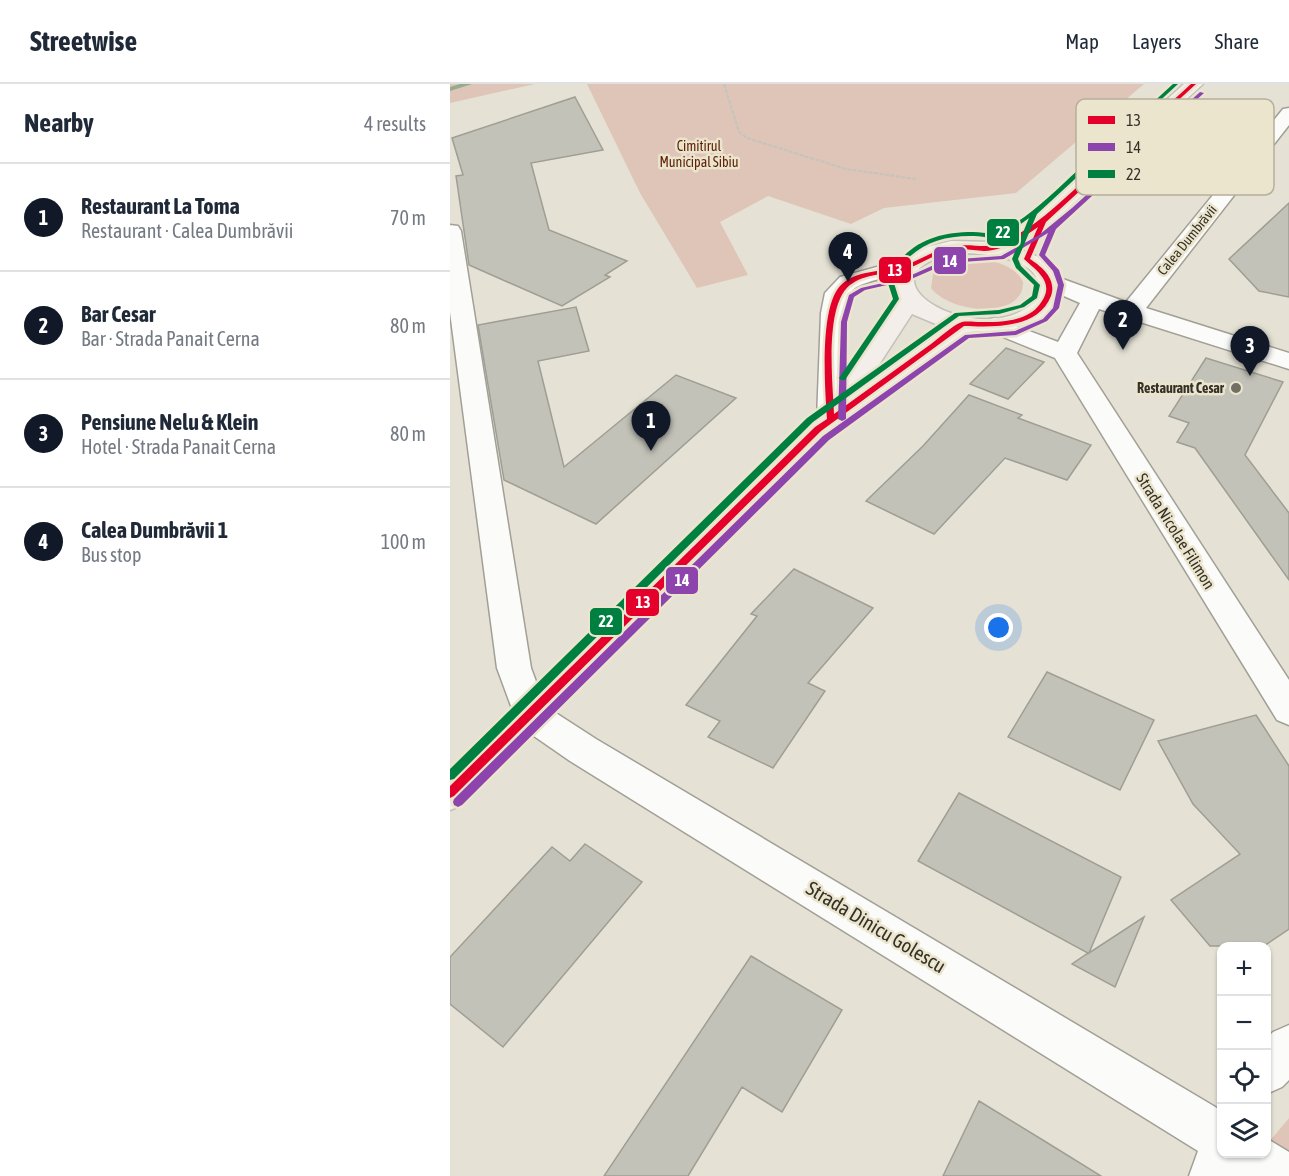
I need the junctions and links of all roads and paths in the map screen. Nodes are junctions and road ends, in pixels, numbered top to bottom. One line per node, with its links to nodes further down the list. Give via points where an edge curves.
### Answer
1 (724, 84): 6 (path, via 739,132 747,138 846,169)
2 (1194, 84): 3 (main road)
3 (1177, 99)
4 (1289, 113): 5 (street, Calea Dumbrăvii)
5 (1274, 131)
6 (916, 179)
7 (1076, 191): 9 (main road)
8 (1222, 195): 17 (street, Calea Dumbrăvii)
9 (1043, 221): 11 (main road); 12 (main road)
10 (450, 231): 25 (street, via 514,668)
11 (995, 248): 12 (main road); 13 (main road, via 945,248)
12 (1027, 259): 14 (main road)
13 (910, 265): 15 (main road, via 902,282); 23 (street, via 848,282 837,293)
14 (1048, 281): 17 (street); 18 (main road, via 1048,297)
15 (910, 300): 19 (main road, via 922,311); 23 (main road)
16 (1087, 308): 17 (street); 18 (street); 21 (street)
17 (1123, 309): 22 (street)
18 (1040, 310): 20 (main road)
19 (963, 324): 20 (main road); 23 (main road)
20 (995, 325): 21 (street)
21 (1064, 352): 24 (street, Strada Nicolae Filimon)
22 (1289, 361)
23 (830, 419): 25 (main road)
24 (1289, 710)
25 (531, 715): 26 (main road); 29 (street, Strada Dinicu Golescu)
26 (450, 794)
27 (1289, 1048): 28 (street)
28 (1271, 1066)
29 (1217, 1136)
30 (1219, 1158): 32 (street)
31 (1254, 1158): 33 (street)
32 (1213, 1176)
33 (1284, 1176)

